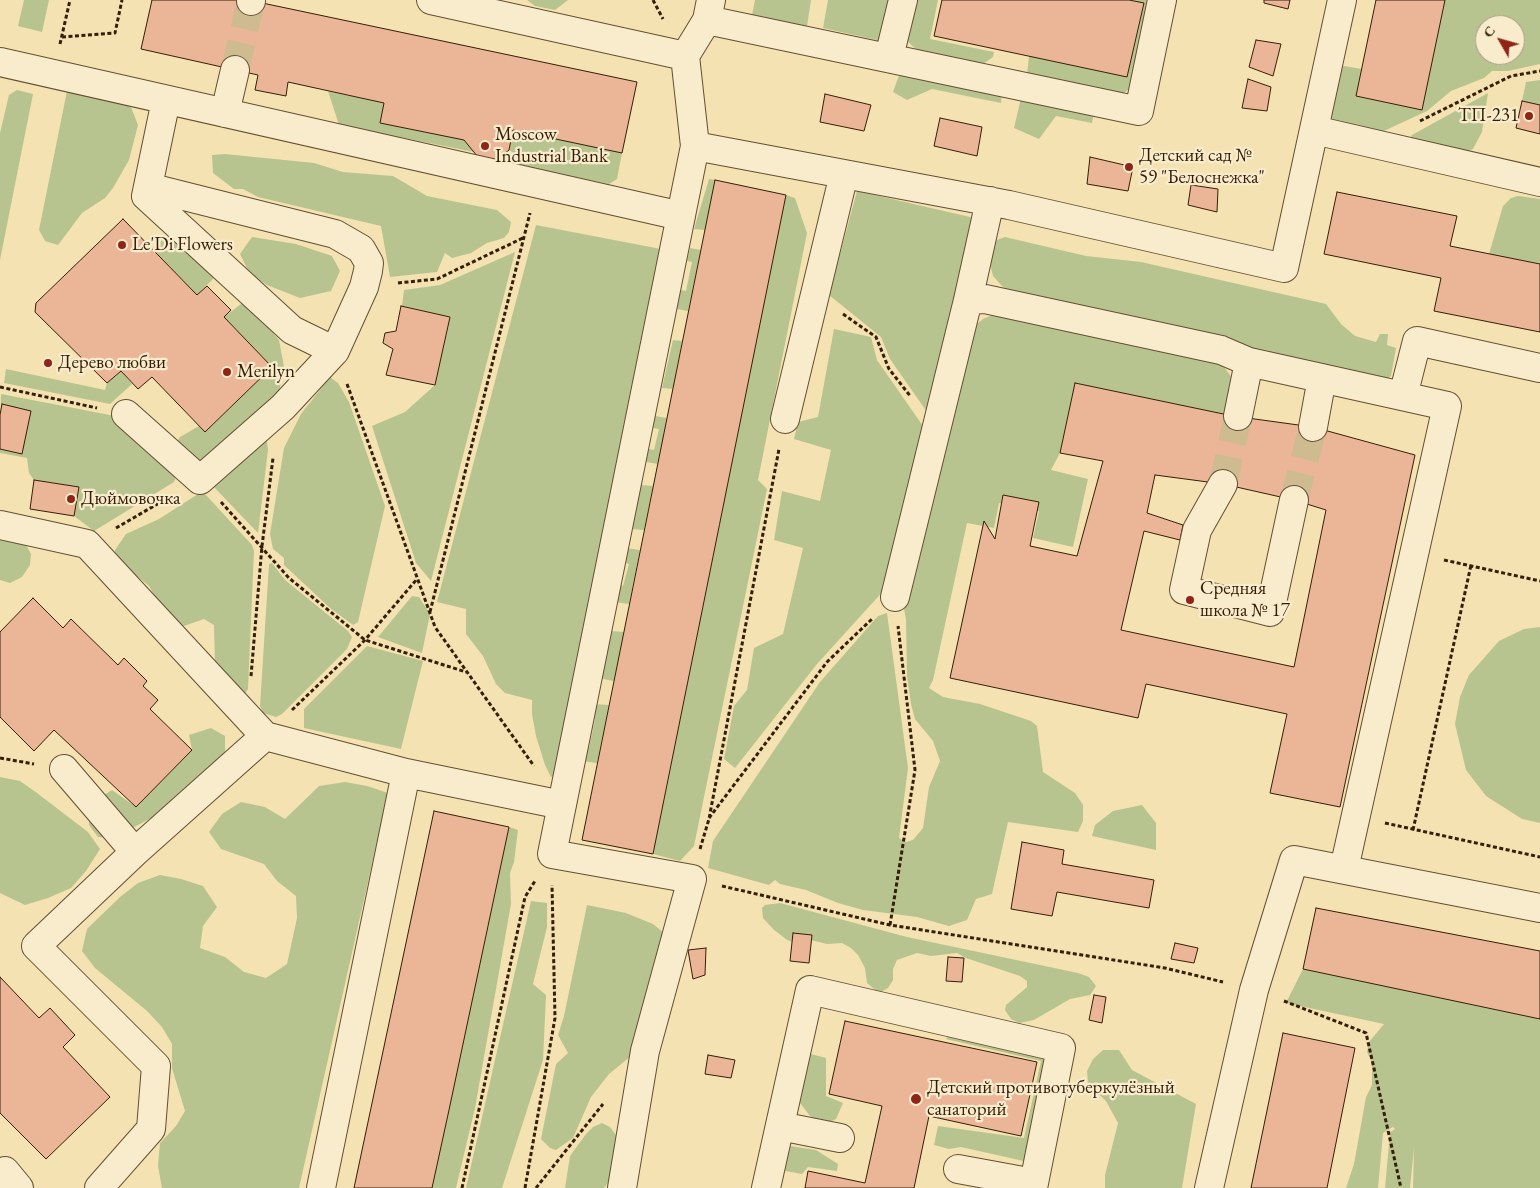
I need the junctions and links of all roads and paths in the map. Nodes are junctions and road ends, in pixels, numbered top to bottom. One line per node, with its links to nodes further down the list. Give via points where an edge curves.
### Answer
1 (70, 0): 8 (path)
2 (122, 0): 8 (path, via 115,33)
3 (431, 0): 9 (lane)
4 (903, 0): 10 (lane)
5 (1162, 0): 10 (lane, via 1139,111)
6 (1342, 0): 18 (lane)
7 (709, 10): 9 (lane); 10 (lane)
8 (62, 37): 14 (path)
9 (685, 56): 19 (lane)
10 (889, 57)
11 (0, 62): 14 (lane)
12 (235, 70): 16 (lane)
13 (1540, 71): 17 (path, via 1511,76)
14 (54, 74): 15 (lane)
15 (166, 100): 16 (lane); 23 (lane)
16 (225, 113): 22 (lane)
17 (1418, 122)
18 (1314, 130): 21 (lane); 24 (lane, via 1284,268)
19 (695, 146): 20 (lane); 25 (lane)
20 (844, 174): 24 (lane); 28 (lane)
21 (1540, 182)
22 (537, 184): 25 (lane); 26 (path)
23 (148, 187): 27 (lane, via 346,238 366,256); 30 (lane, via 146,196 292,330)
24 (990, 201): 29 (lane)
25 (681, 216): 59 (lane)
26 (524, 238): 27 (path, via 437,278); 53 (path)
27 (364, 287): 30 (lane)
28 (815, 294): 38 (lane); 40 (path, via 876,337 889,369)
29 (968, 300): 31 (lane, via 985,299 1222,350); 40 (lane)
30 (335, 351): 42 (lane, via 283,407); 50 (path)
31 (1249, 362): 33 (lane); 37 (lane)
32 (1540, 368): 35 (lane, via 1417,340)
33 (1322, 378): 35 (lane); 39 (lane)
34 (0, 387): 36 (path)
35 (1402, 396): 48 (lane, via 1447,406)
36 (126, 414): 42 (lane)
37 (1238, 416)
38 (785, 419): 61 (path)
39 (1314, 427)
40 (936, 429): 52 (lane)
41 (274, 453): 47 (path)
42 (200, 480): 46 (path); 47 (path)
43 (1223, 484): 44 (lane, via 1197,530 1184,590 1270,612)
44 (1294, 500)
45 (0, 525): 46 (lane)
46 (87, 544): 56 (lane)
47 (262, 546): 54 (path, via 289,578); 56 (path)
48 (1415, 553): 49 (path); 60 (lane)
49 (1471, 566): 51 (path); 62 (path)
50 (417, 578): 53 (path); 54 (path)
51 (1540, 580)
52 (895, 598): 61 (path, via 827,662); 69 (path, via 915,770)
53 (430, 614): 55 (path, via 434,627)
54 (366, 640): 55 (path); 56 (path)
55 (467, 672): 59 (path)
56 (256, 728): 58 (lane); 63 (lane)
57 (64, 770): 63 (lane)
58 (406, 774): 59 (lane); 77 (lane)
59 (562, 805): 64 (lane)
60 (1356, 817): 62 (path); 66 (lane)
61 (709, 819): 67 (path)
62 (1413, 830): 65 (path)
63 (136, 852): 76 (lane, via 36,946 156,1066 151,1129)
64 (552, 854): 67 (lane); 78 (path, via 524,897); 79 (path, via 555,1018)
65 (1540, 857)
66 (1344, 869): 68 (lane); 70 (lane, via 1294,860)
67 (692, 879): 69 (path); 81 (lane, via 645,1051)
68 (1540, 908)
69 (890, 925): 70 (path, via 1165,968)
70 (1254, 990): 83 (lane); 84 (path, via 1366,1032)
71 (609, 1097): 80 (path)
72 (780, 1126): 73 (lane); 75 (lane, via 810,990 1060,1048); 82 (lane)
73 (840, 1138)
74 (958, 1169): 75 (lane)
75 (1034, 1186)
76 (99, 1188)
77 (321, 1188)
78 (462, 1188)
79 (525, 1188)
80 (536, 1188)
81 (622, 1188)
82 (766, 1188)
83 (1209, 1188)
84 (1401, 1188)

